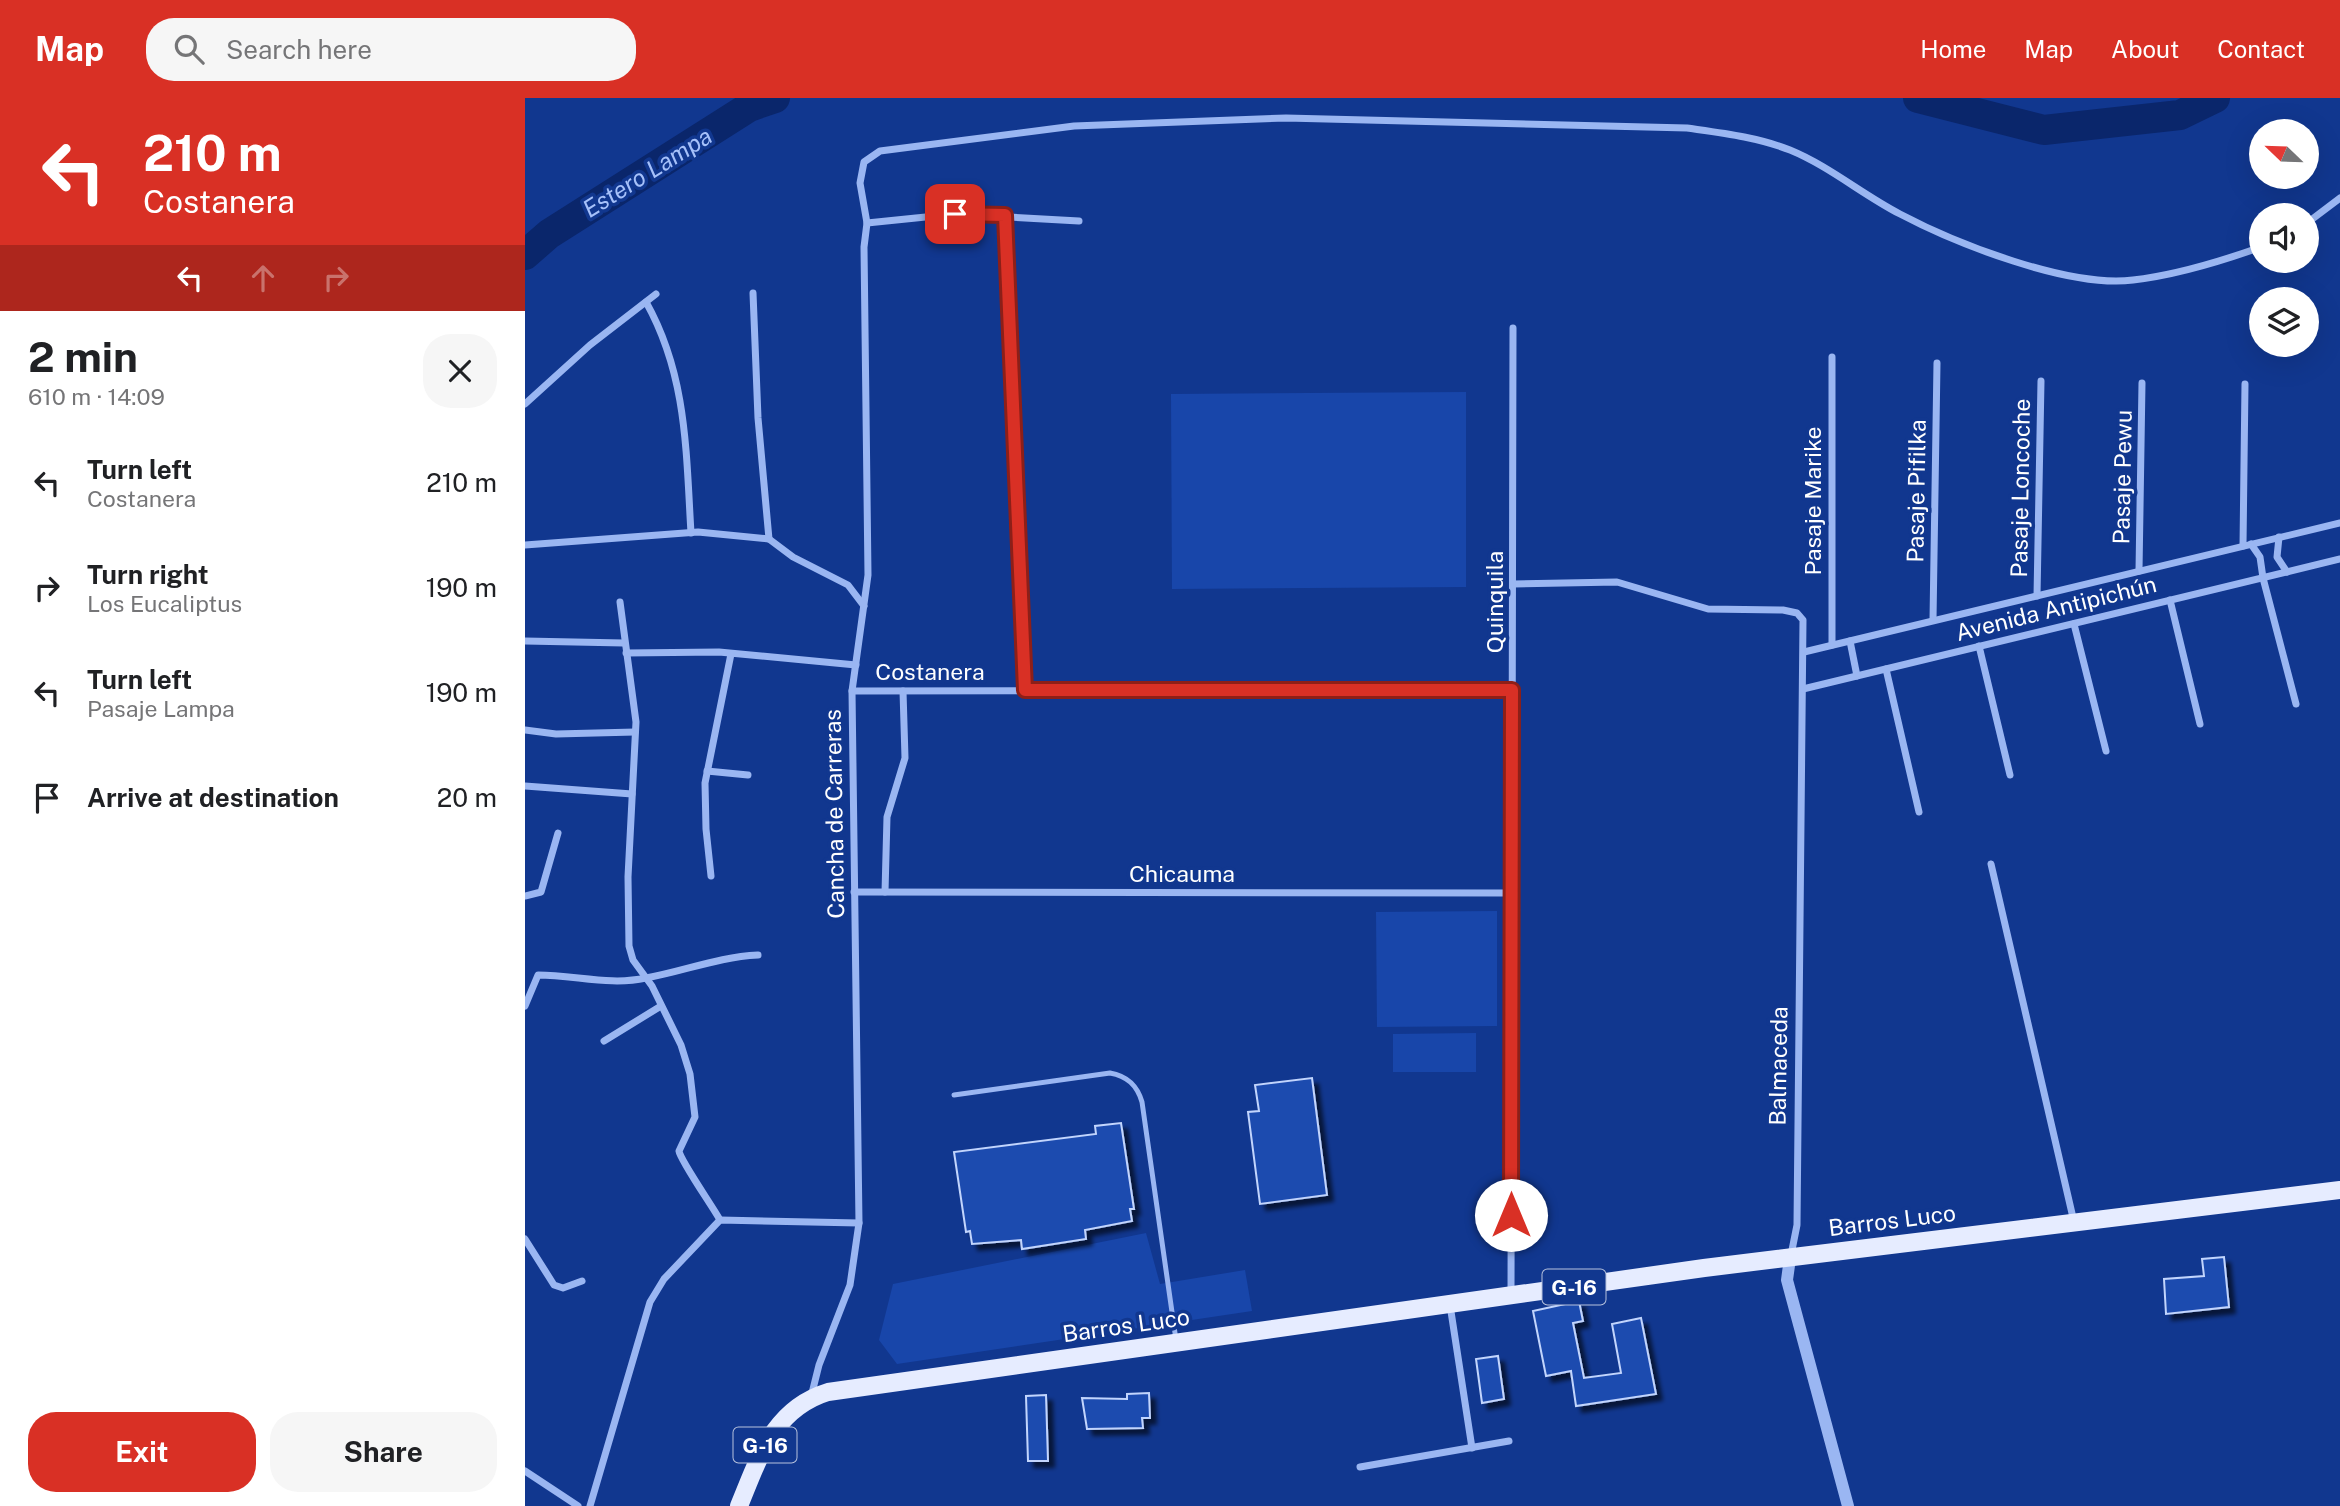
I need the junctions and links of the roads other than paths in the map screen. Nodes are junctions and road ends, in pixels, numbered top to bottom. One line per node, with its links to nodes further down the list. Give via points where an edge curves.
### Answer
1 (2340, 198): 2 (street)
2 (2319, 214)
3 (1005, 215): 4 (street); 5 (street, via 943,215); 46 (street)
4 (1079, 221)
5 (867, 223): 6 (street, Cancha de Carreras, via 862,168 880,151 1075,126 1286,118 1687,128 1748,136 1792,151 1902,215 2057,275 2130,281 2204,267); 31 (street, Cancha de Carreras, via 869,554)
6 (2249, 251)
7 (753, 293): 20 (street)
8 (656, 294): 9 (street)
9 (646, 302): 16 (street); 18 (street, via 669,351 682,401)
10 (1513, 328): 27 (street, Quinquila)
11 (1832, 358): 37 (street, Pasaje Marike)
12 (1937, 363): 32 (street, Pasaje Pifilka)
13 (2041, 381): 28 (street, Pasaje Loncoche)
14 (2142, 383): 24 (street, Pasaje Pewu)
15 (2245, 384): 22 (street)
16 (525, 404)
17 (2340, 523): 19 (street, Avenida Antipichún)
18 (691, 533): 20 (street); 21 (street)
19 (2279, 537): 22 (street, Avenida Antipichún); 25 (street, via 2277,557)
20 (769, 539): 31 (street, via 848,585)
21 (525, 545)
22 (2247, 545): 24 (street, Avenida Antipichún); 26 (street, via 2260,557)
23 (2340, 559): 25 (street, Avenida Antipichún)
24 (2139, 571): 28 (street, Avenida Antipichún)
25 (2287, 572): 26 (street, Avenida Antipichún)
26 (2263, 578): 29 (street, Avenida Antipichún); 50 (street)
27 (1513, 584): 39 (street, Balmaceda, via 1617,582 1695,606 1783,610 1801,617); 47 (street, Quinquila)
28 (2037, 596): 32 (street, Avenida Antipichún)
29 (2169, 600): 33 (street, Avenida Antipichún); 51 (street)
30 (620, 602): 36 (street)
31 (865, 607): 42 (street, Cancha de Carreras)
32 (1934, 621): 35 (street, Avenida Antipichún)
33 (2074, 624): 38 (street, Avenida Antipichún); 54 (street)
34 (525, 641): 36 (street)
35 (1850, 641): 37 (street, Avenida Antipichún); 44 (street)
36 (624, 643): 40 (street)
37 (1832, 645): 39 (street, Avenida Antipichún)
38 (1979, 646): 43 (street, Avenida Antipichún); 57 (street)
39 (1804, 652): 45 (street, Balmaceda)
40 (626, 653): 41 (street); 53 (street)
41 (730, 654): 42 (street); 55 (street)
42 (856, 666): 48 (street, Cancha de Carreras)
43 (1886, 669): 44 (street, Avenida Antipichún); 60 (street)
44 (1857, 676): 45 (street, Avenida Antipichún)
45 (1803, 689): 79 (street, Balmaceda, via 1797,1225)
46 (1025, 690): 47 (street, Costanera); 49 (street, Costanera)
47 (1512, 690): 66 (street, Quinquila)
48 (852, 691): 49 (street, Costanera); 64 (street, Cancha de Carreras)
49 (904, 691): 65 (street, via 905,758 887,817)
50 (2296, 704)
51 (2200, 724)
52 (525, 730): 53 (street)
53 (635, 732): 59 (street)
54 (2106, 751)
55 (707, 771): 56 (street); 63 (street, via 704,803)
56 (748, 775)
57 (2010, 775)
58 (525, 786): 59 (street)
59 (632, 794): 69 (street, via 629,946)
60 (1919, 812)
61 (558, 833): 67 (street, via 541,892)
62 (1991, 864): 77 (street)
63 (711, 876)
64 (854, 892): 65 (street, Chicauma); 76 (street, Cancha de Carreras)
65 (885, 892): 66 (street, Chicauma)
66 (1511, 893): 81 (street, Quinquila)
67 (525, 896)
68 (758, 955): 69 (street, via 729,956)
69 (646, 978): 70 (street, via 610,982 538,975); 71 (street)
70 (525, 1006)
71 (661, 1006): 72 (street); 75 (street, via 681,1045 695,1105 680,1157)
72 (604, 1041)
73 (954, 1095): 83 (lane, via 1110,1073 1135,1086 1142,1102)
74 (2340, 1190): 77 (main road, Barros Luco / G-16)
75 (720, 1220): 76 (street); 90 (street, via 664,1279 650,1302)
76 (859, 1223): 84 (street, Cancha de Carreras, via 850,1285)
77 (2074, 1223): 79 (main road, Barros Luco / G-16)
78 (525, 1240): 80 (street, via 557,1287)
79 (1790, 1258): 81 (main road, Barros Luco / G-16); 92 (street, Balmaceda, via 1787,1280)
80 (582, 1281)
81 (1511, 1296): 82 (main road, Barros Luco / G-16)
82 (1450, 1304): 83 (main road, Barros Luco / G-16); 86 (street)
83 (1177, 1343): 84 (main road, Barros Luco / G-16, via 838,1390)
84 (810, 1398): 91 (main road, G-16, via 792,1410 769,1437)
85 (1509, 1441): 86 (street)
86 (1472, 1448): 87 (street)
87 (1360, 1467)
88 (525, 1471): 89 (street)
89 (578, 1506)
90 (590, 1506)
91 (739, 1506)
92 (1848, 1506)

